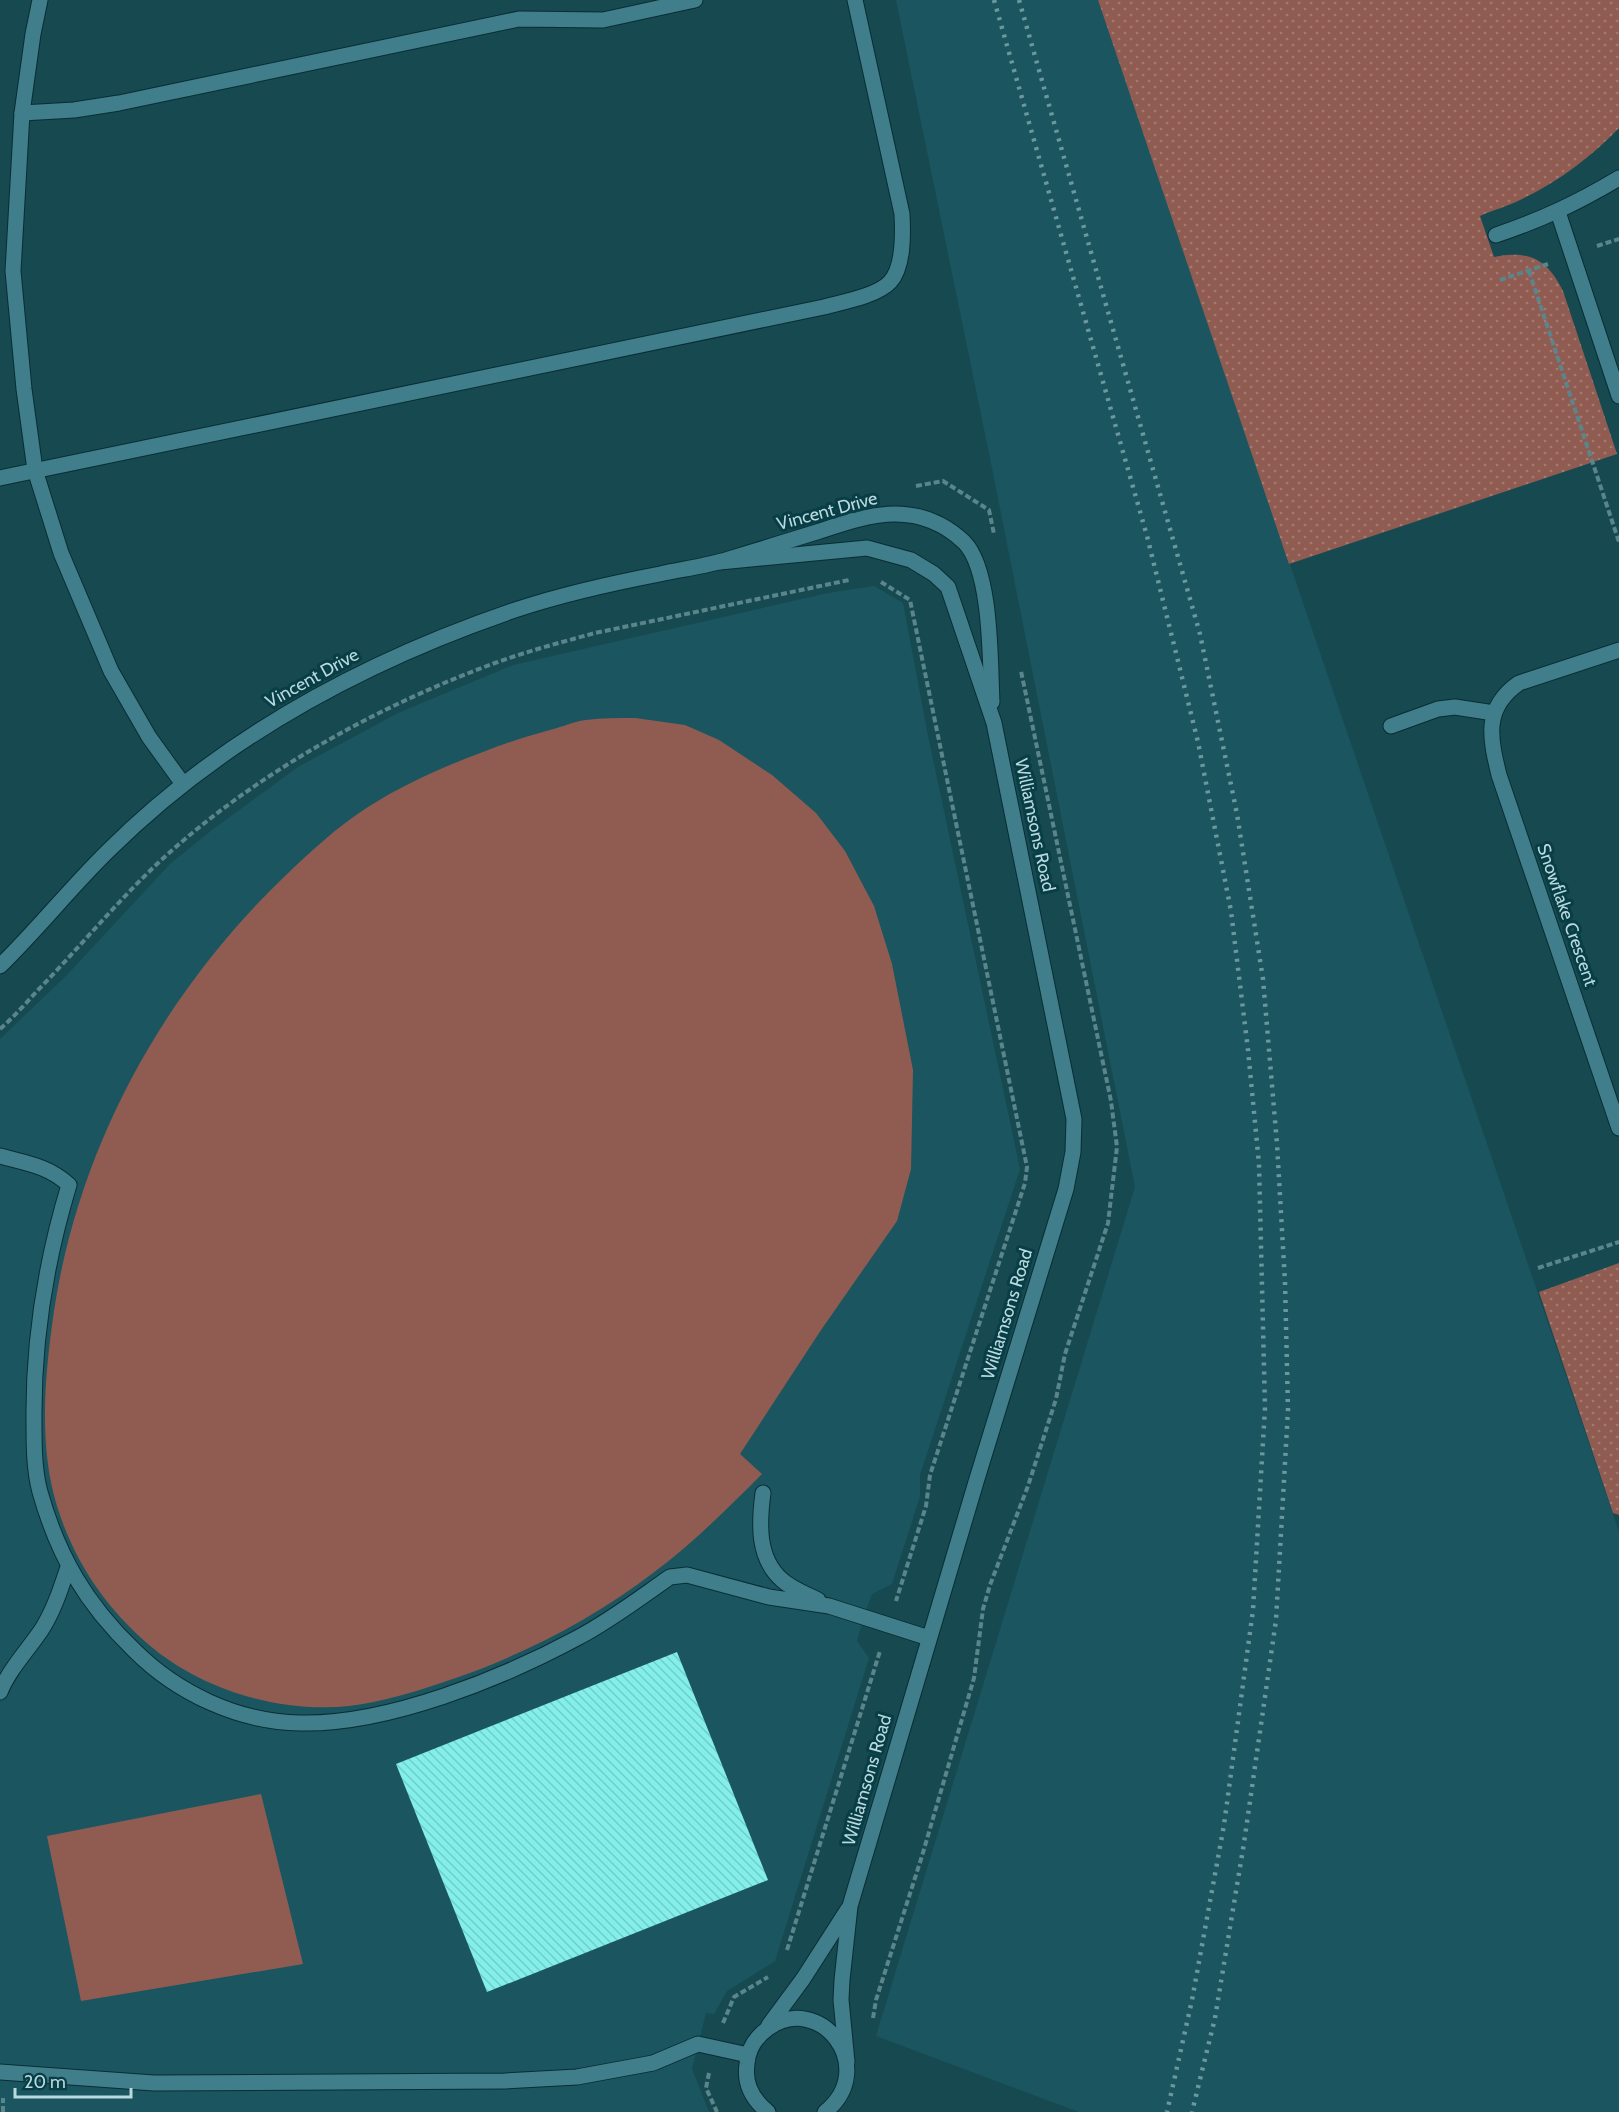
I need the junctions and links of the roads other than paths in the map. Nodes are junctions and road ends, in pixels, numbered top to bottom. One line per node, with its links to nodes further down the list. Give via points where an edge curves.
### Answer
1 (40, 0): 4 (street)
2 (695, 0): 4 (street, via 603,20 519,19 119,104)
3 (855, 0): 9 (street, via 902,214 899,263 890,282 867,296)
4 (22, 113): 9 (street, via 14,271)
5 (1619, 178): 6 (street)
6 (1558, 212): 7 (street); 8 (street)
7 (1496, 236)
8 (1619, 396)
9 (35, 470): 10 (street); 18 (street, via 61,553 111,671 148,737)
10 (0, 478)
11 (945, 526): 13 (street, Vincent Drive, via 929,519 895,514 861,518); 16 (street, Williamsons Road, via 974,554 987,603)
12 (911, 560): 13 (street, Vincent Drive, via 867,548); 16 (street, Williamsons Road, via 948,587)
13 (720, 562): 18 (street, Vincent Drive, via 595,588 453,632 384,661 326,692 261,730)
14 (1619, 650): 15 (street, via 1519,683 1507,692)
15 (1494, 713): 17 (street, via 1455,707 1438,709); 20 (street, Snowflake Crescent, via 1490,734 1499,775)
16 (994, 723): 25 (street, Williamsons Road, via 1066,1073 1074,1119 1073,1152 1066,1189)
17 (1391, 726)
18 (183, 784): 19 (street, Vincent Drive, via 110,849)
19 (0, 966)
20 (1619, 1128)
21 (0, 1156): 23 (street, via 41,1166 69,1185 50,1263 33,1382 40,1490)
22 (763, 1493): 24 (street, via 760,1536 770,1567 782,1580)
23 (68, 1567): 24 (street, via 117,1634 176,1685 212,1704 251,1717 299,1723 339,1721 402,1709 466,1689 581,1636 678,1574 769,1597); 26 (street, via 43,1628 7,1676)
24 (829, 1606): 25 (street)
25 (929, 1638): 27 (street, Williamsons Road)
26 (0, 1692)
27 (850, 1906): 28 (street, Williamsons Road); 30 (street, Williamsons Road, via 841,2000)
28 (765, 2030): 29 (street, Williamsons Road); 30 (street, via 784,2020 816,2022 834,2034)
29 (748, 2055): 31 (street, via 698,2044 653,2064 577,2077 505,2081 154,2083); 32 (street, via 746,2074)
30 (847, 2062): 33 (street, Williamsons Road, via 845,2086)
31 (0, 2072)
32 (751, 2092): 34 (street); 35 (street)
33 (834, 2106): 36 (street)
34 (754, 2112)
35 (768, 2112)
36 (825, 2112)

